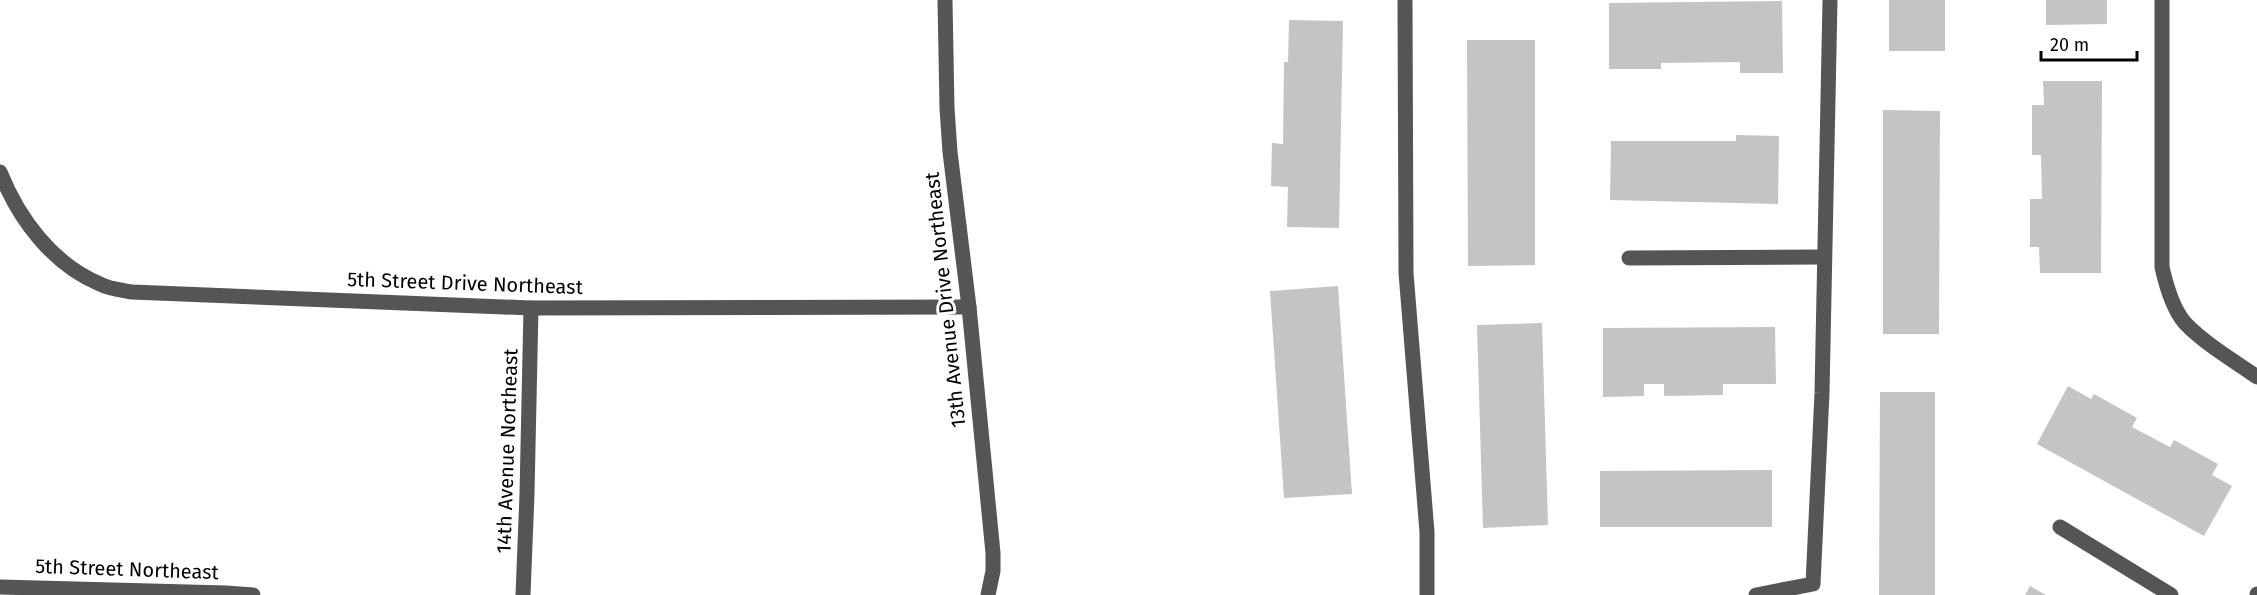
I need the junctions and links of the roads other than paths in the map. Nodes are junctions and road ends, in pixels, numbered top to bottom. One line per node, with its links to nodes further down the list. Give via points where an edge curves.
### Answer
1 (945, 0): 9 (street, 13th Avenue Drive Northeast, via 946,108)
2 (1405, 0): 18 (street, via 1406,273 1427,532)
3 (1830, 0): 7 (street)
4 (2162, 0): 11 (street, via 2162,267 2166,284 2185,322)
5 (0, 172): 6 (street, 5th Street Drive Northeast)
6 (3, 187): 10 (street, 5th Street Drive Northeast, via 56,257 102,285 132,292)
7 (1824, 257): 8 (street); 19 (street, via 1813,584)
8 (1629, 258)
9 (969, 307): 10 (street, 5th Street Drive Northeast); 17 (street, 13th Avenue Drive Northeast, via 993,553)
10 (531, 308): 16 (street, 14th Avenue Northeast)
11 (2257, 377)
12 (2060, 527): 20 (street)
13 (0, 586): 14 (street, 5th Street Northeast)
14 (30, 591): 15 (street, 5th Street Northeast)
15 (253, 595)
16 (523, 595)
17 (988, 595)
18 (1427, 595)
19 (1756, 595)
20 (2171, 595)

